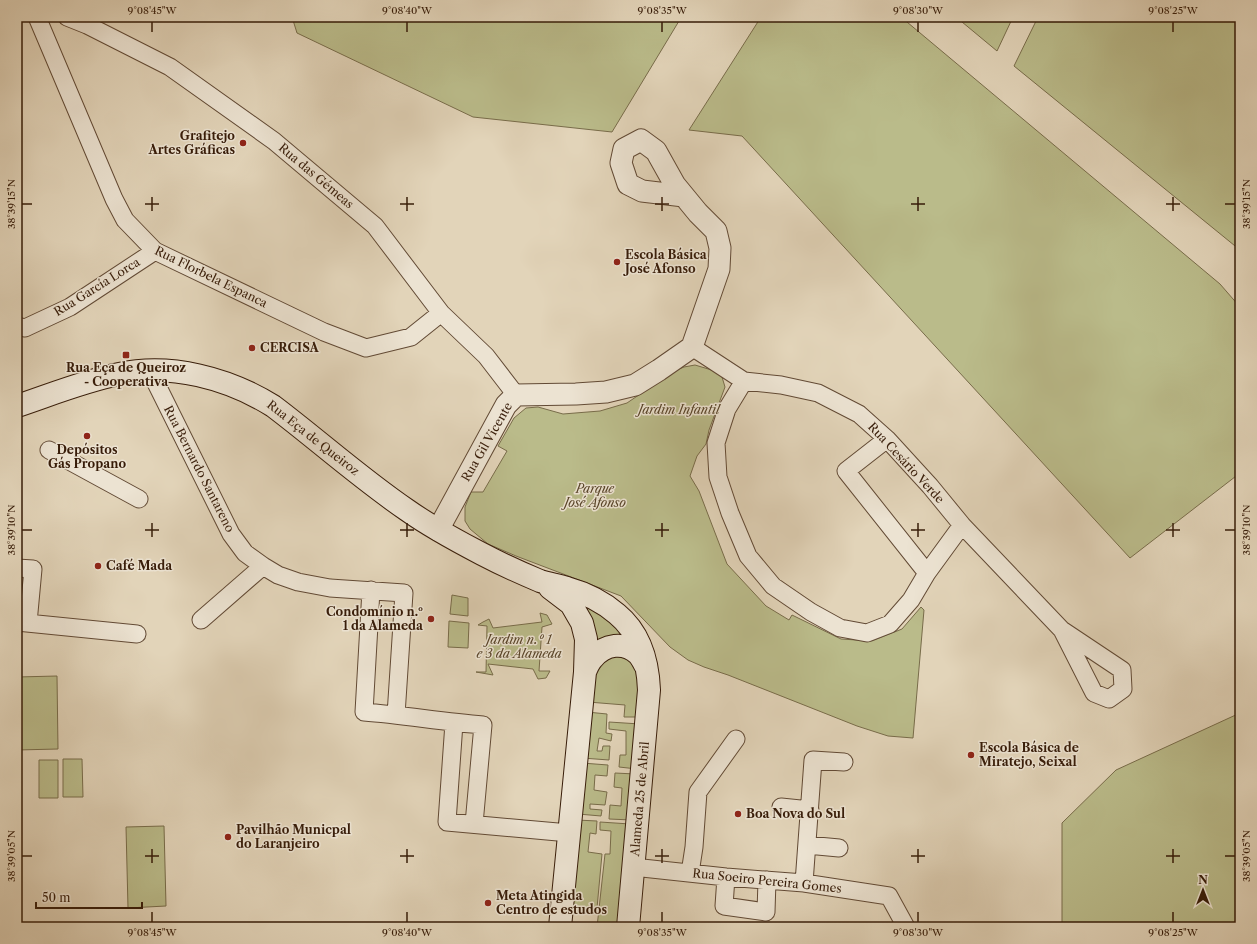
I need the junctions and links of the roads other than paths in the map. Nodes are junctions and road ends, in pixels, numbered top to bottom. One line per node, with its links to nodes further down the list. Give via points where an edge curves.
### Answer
1 (37, 17): 4 (street, Rua Florbela Espanca, via 114,199 125,220)
2 (66, 17): 5 (street, Rua das Gémeas, via 170,67 274,141 375,226)
3 (684, 196): 7 (street, via 716,231 720,248 719,269)
4 (155, 251): 5 (street, Rua Florbela Espanca, via 324,332 366,348 411,337); 6 (street, Rua García Lorca, via 70,307 25,328)
5 (441, 313): 10 (street, Rua das Gémeas, via 486,356)
6 (17, 326)
7 (692, 346): 9 (street, Rua Cesário Verde); 10 (street, Rua Gil Vicente, via 635,385 584,394)
8 (150, 371): 11 (main road, Rua Eça de Queiroz, via 119,374 95,380); 16 (main road, Rua Eça de Queiroz, via 208,377 257,395 380,491); 17 (street, Rua Bernardo Santareno, via 231,534 245,553)
9 (744, 382): 12 (street, Rua Cesário Verde, via 818,393 859,414); 19 (street, via 727,409 716,443 718,477 748,556 773,586 810,612 840,628 868,632 890,624 911,600)
10 (516, 395): 16 (street, Rua Gil Vicente, via 506,405)
11 (17, 406)
12 (887, 439): 15 (street, Rua Cesário Verde); 19 (street, via 846,471)
13 (50, 450): 14 (street)
14 (139, 499)
15 (962, 525): 19 (street); 24 (street, Rua Cesário Verde)
16 (438, 530): 20 (main road, Rua Eça de Queiroz)
17 (262, 566): 21 (street, Rua Bernardo Santareno, via 298,582 330,588); 22 (street)
18 (17, 568): 23 (street, via 33,570)
19 (927, 573)
20 (541, 581): 26 (main road, Alameda 25 de Abril, via 568,588 602,602 619,615 642,649); 27 (main road, Alameda 25 de Abril, via 571,604 582,623 586,639)
21 (371, 590): 28 (street, via 364,712); 28 (street, Rua Bernardo Santareno, via 404,593)
22 (201, 620)
23 (23, 623): 25 (street)
24 (1062, 630)
25 (137, 634)
26 (648, 671): 27 (main road, Alameda 25 de Abril, via 639,655 630,648 618,645 608,646 600,651); 38 (main road, Alameda 25 de Abril, via 650,690)
27 (585, 672): 35 (main road, Alameda 25 de Abril)
28 (396, 715): 29 (street)
29 (454, 723): 34 (street, via 446,822); 34 (street, via 483,725)
30 (736, 739): 39 (street, via 698,792)
31 (844, 762): 33 (street, via 814,760)
32 (781, 807): 33 (street)
33 (810, 810): 36 (street)
34 (474, 824): 35 (street)
35 (569, 833): 43 (main road, Alameda 25 de Abril)
36 (807, 845): 37 (street); 42 (street)
37 (839, 848)
38 (633, 867): 39 (street, Rua Soeiro Pereira Gomes); 44 (main road, Alameda 25 de Abril)
39 (690, 873): 40 (street, Rua Soeiro Pereira Gomes)
40 (726, 877): 41 (street, Rua Soeiro Pereira Gomes); 41 (street, via 724,906 766,912)
41 (767, 880): 42 (street, Rua Soeiro Pereira Gomes)
42 (804, 883): 45 (street, Rua Soeiro Pereira Gomes, via 889,896)
43 (560, 927)
44 (628, 927)
45 (906, 927)

